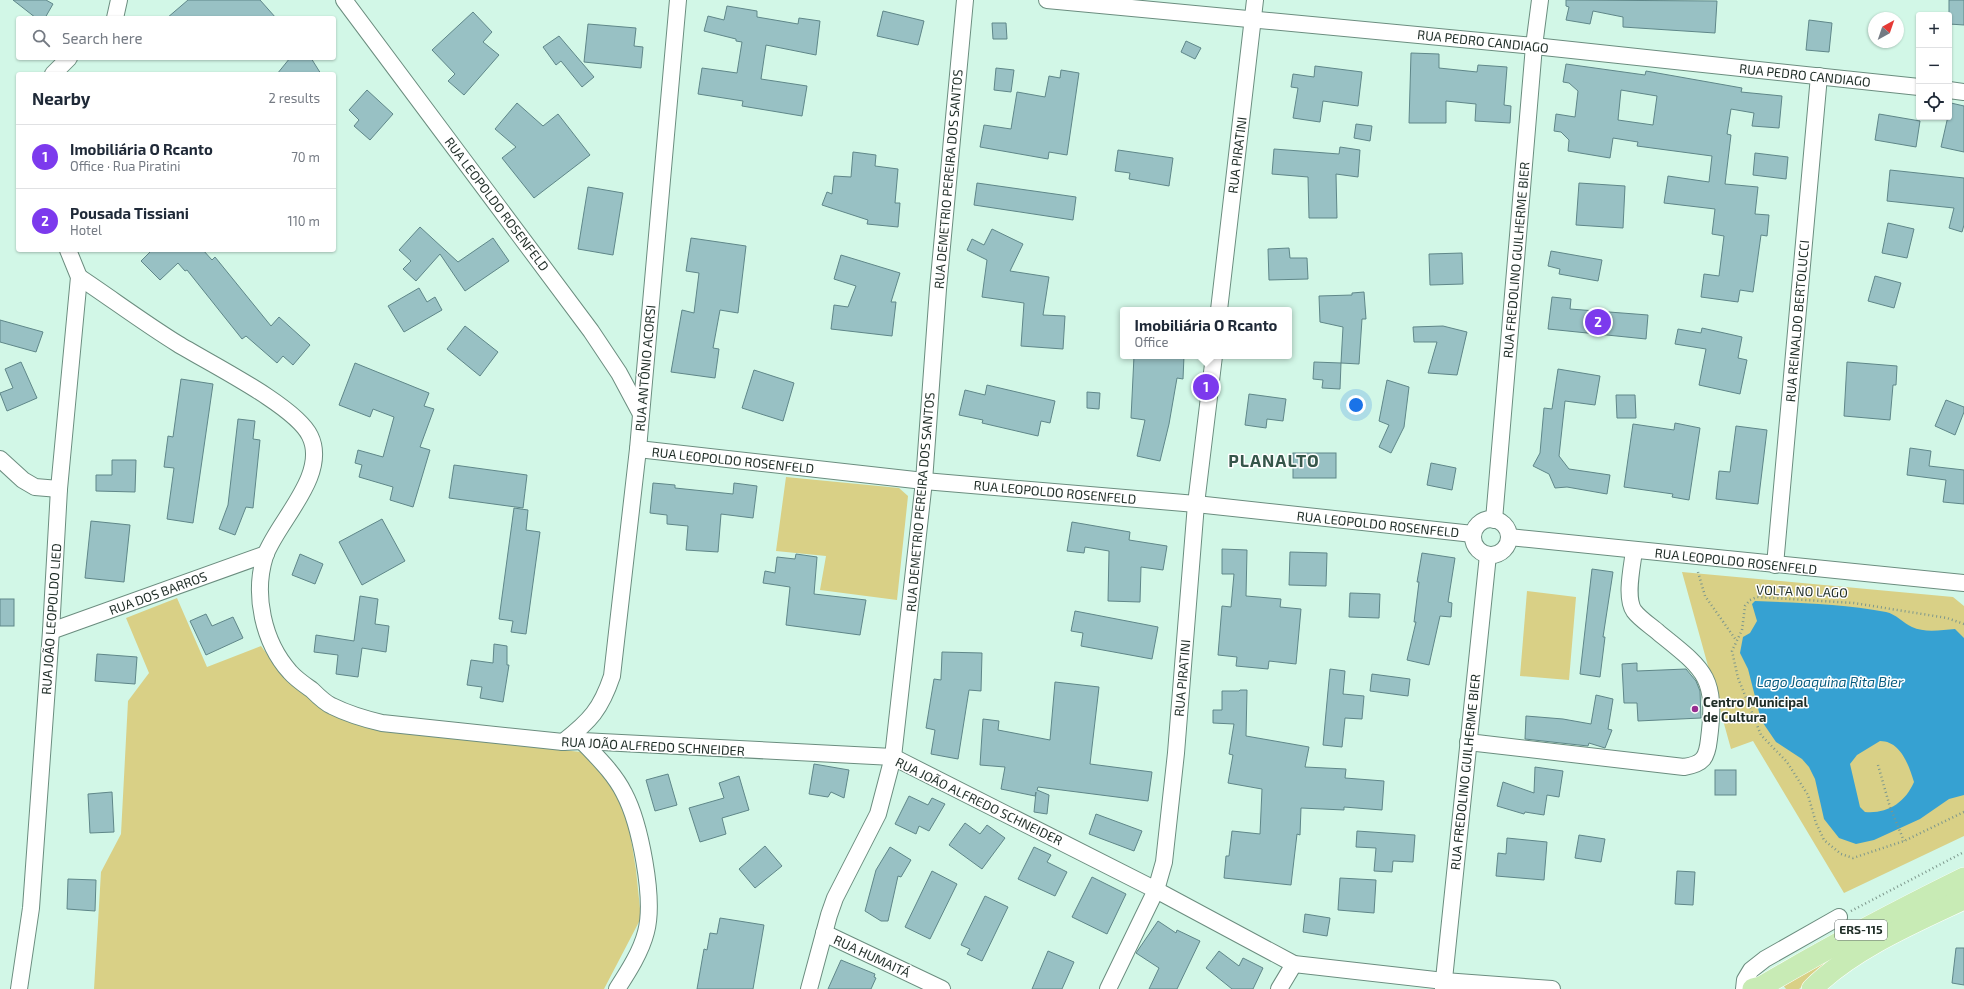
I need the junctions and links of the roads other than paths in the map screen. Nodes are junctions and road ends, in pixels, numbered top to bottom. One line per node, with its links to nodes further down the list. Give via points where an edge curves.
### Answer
1 (118, 0): 8 (street)
2 (344, 0): 21 (street, RUA LEOPOLDO ROSENFELD, via 591,331 619,373)
3 (678, 0): 21 (street, RUA ANTÔNIO ACORSI)
4 (965, 0): 24 (street, RUA DEMETRIO PEREIRA DOS SANTOS, via 938,289)
5 (1047, 0): 9 (street, RUA PEDRO CANDIAGO)
6 (1255, 0): 9 (street, RUA PIRATINI)
7 (1540, 0): 10 (street, RUA FREDOLINO GUILHERME BIER)
8 (115, 16)
9 (1253, 19): 10 (street, RUA PEDRO CANDIAGO); 19 (street, RUA PIRATINI)
10 (1534, 46): 13 (street, RUA PEDRO CANDIAGO); 27 (street, RUA FREDOLINO GUILHERME BIER)
11 (67, 60): 12 (street)
12 (56, 72)
13 (1819, 76): 14 (street, RUA PEDRO CANDIAGO); 33 (street, RUA REINALDO BERTOLUCCI)
14 (1916, 87)
15 (1952, 90): 16 (street)
16 (1964, 92)
17 (69, 252): 18 (street, RUA JOÃO LEOPOLDO LIED)
18 (79, 277): 25 (street, RUA JOÃO LEOPOLDO LIED); 31 (street, RUA JOÃO ALFREDO SCHNEIDER, via 177,343 269,398 304,426 313,446 312,468 304,488)
19 (1219, 307)
20 (1214, 359): 26 (street, RUA PIRATINI)
21 (641, 414): 22 (street, RUA ANTÔNIO ACORSI)
22 (638, 449): 24 (street, RUA LEOPOLDO ROSENFELD); 37 (street, RUA ANTÔNIO ACORSI, via 612,676 597,710 585,725)
23 (0, 459): 25 (street, via 23,480 35,487)
24 (924, 482): 26 (street, RUA LEOPOLDO ROSENFELD); 39 (street, RUA DEMETRIO PEREIRA DOS SANTOS)
25 (59, 489): 35 (street, RUA JOÃO LEOPOLDO LIED)
26 (1196, 504): 28 (street, RUA LEOPOLDO ROSENFELD); 41 (street, RUA PIRATINI, via 1176,753 1164,862)
27 (1494, 520): 28 (street, via 1483,521 1475,528); 29 (street, via 1505,526)
28 (1473, 534): 32 (street, via 1478,550)
29 (1509, 538): 30 (street, RUA LEOPOLDO ROSENFELD); 32 (street, via 1504,549 1494,555)
30 (1634, 551): 33 (street, RUA LEOPOLDO ROSENFELD); 38 (street, via 1630,599 1634,611 1691,659 1703,673 1711,692 1713,711 1708,749 1704,759 1696,765 1684,767)
31 (266, 554): 35 (street, RUA DOS BARROS); 37 (street, RUA JOÃO ALFREDO SCHNEIDER, via 259,596 267,630 276,652 290,672 331,706 382,723)
32 (1488, 555): 38 (street, RUA FREDOLINO GUILHERME BIER)
33 (1775, 565): 34 (street, RUA LEOPOLDO ROSENFELD)
34 (1964, 583)
35 (51, 631): 48 (street, RUA JOÃO LEOPOLDO LIED, via 31,908)
36 (582, 741): 37 (street, RUA JOÃO ALFREDO SCHNEIDER); 39 (street, RUA JOÃO ALFREDO SCHNEIDER); 49 (street, via 602,762 624,792 637,828 645,872 649,921 643,944)
37 (563, 742)
38 (1468, 742): 46 (street, RUA FREDOLINO GUILHERME BIER)
39 (893, 757): 41 (street, RUA JOÃO ALFREDO SCHNEIDER); 44 (street, RUA DEMETRIO PEREIRA DOS SANTOS, via 878,814 835,898)
40 (1964, 878): 47 (main road, ERS-115, via 1897,911)
41 (1156, 890): 45 (street, RUA JOÃO ALFREDO SCHNEIDER); 52 (street, RUA PIRATINI)
42 (1964, 899): 55 (main road, ERS-115, via 1873,946 1846,962)
43 (1838, 918): 47 (street, via 1765,959 1751,970 1745,980)
44 (824, 933): 50 (street, RUA DEMETRIO PEREIRA DOS SANTOS); 51 (street, RUA HUMAITÁ)
45 (1294, 964): 46 (street, RUA JOÃO ALFREDO SCHNEIDER); 53 (street)
46 (1443, 985): 54 (street, RUA JOÃO ALFREDO SCHNEIDER)
47 (1757, 988)
48 (18, 989)
49 (617, 989)
50 (809, 989)
51 (942, 989)
52 (1108, 989)
53 (1279, 989)
54 (1552, 989)
55 (1812, 989)

